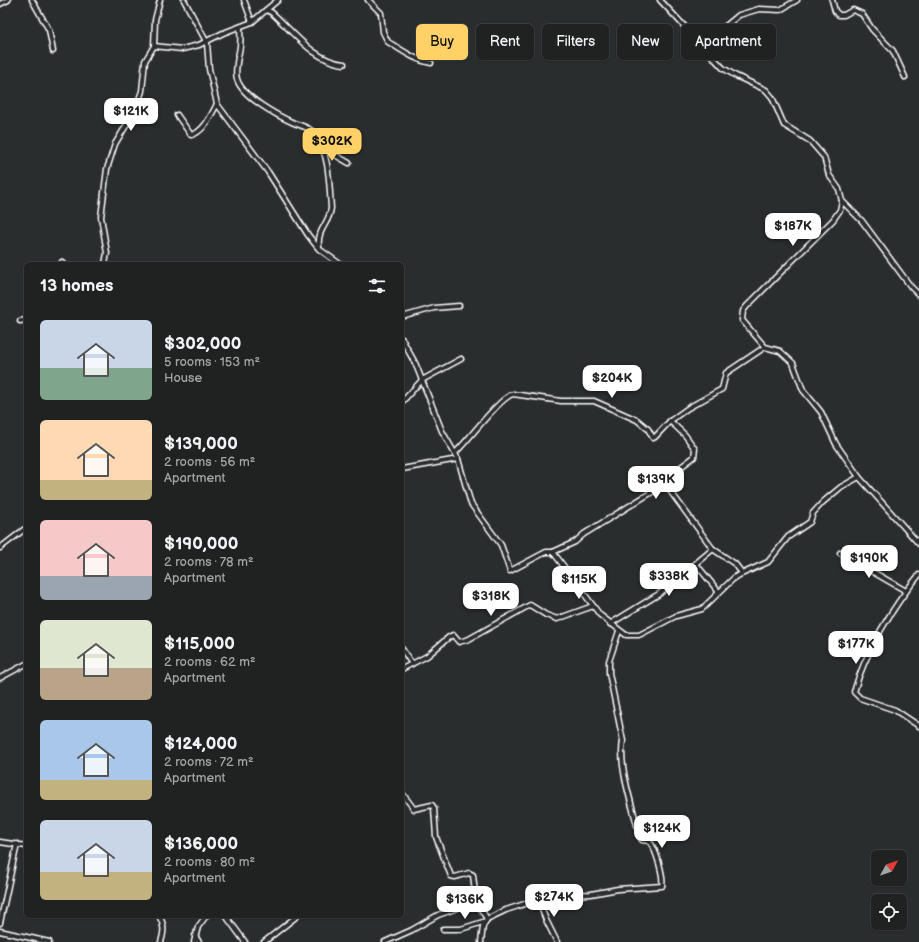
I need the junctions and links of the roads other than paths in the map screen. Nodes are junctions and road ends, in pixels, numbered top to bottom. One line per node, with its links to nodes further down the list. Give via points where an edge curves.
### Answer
1 (8, 0): 11 (street)
2 (32, 0): 19 (street, via 49,30)
3 (160, 0): 18 (street, via 155,20)
4 (184, 0): 17 (street)
5 (244, 0): 13 (street)
6 (278, 0): 12 (street)
7 (368, 0): 21 (street, via 381,13 383,32 388,42 422,62)
8 (660, 0): 14 (street)
9 (797, 0): 15 (street, via 780,10 759,8 739,15)
10 (832, 0): 23 (street, via 839,15 853,10 862,14 893,51)
11 (0, 4)
12 (266, 10): 13 (street); 22 (street, via 319,54 336,63)
13 (252, 22): 16 (street)
14 (683, 24)
15 (728, 24)
16 (240, 27): 17 (street, via 223,33); 26 (street, via 241,40 237,61 240,83 265,109 309,128)
17 (207, 43): 18 (street, via 182,49); 24 (street, via 209,69)
18 (154, 46): 30 (street, via 146,61 137,107 115,144 107,169 101,217 107,253)
19 (53, 51)
20 (716, 60): 28 (street, via 730,72 766,90 772,97 784,125 816,146 824,156)
21 (431, 63)
22 (344, 64)
23 (905, 77)
24 (217, 104): 25 (street, via 204,126 194,134 188,133); 29 (street, via 255,154)
25 (177, 115)
26 (323, 148): 27 (street); 29 (street, via 332,208 318,237)
27 (349, 163)
28 (842, 201): 32 (street, via 862,221); 38 (street, via 837,215 743,311 742,320 745,325)
29 (319, 248): 31 (street)
30 (105, 262)
31 (337, 262)
32 (919, 295)
33 (459, 306): 34 (street, via 434,308)
34 (404, 316)
35 (24, 320): 36 (street)
36 (20, 321)
37 (404, 344): 40 (street)
38 (765, 347): 42 (street, via 726,374 722,389); 46 (street, via 780,351 793,363 803,390 821,412 836,444)
39 (461, 359): 40 (street)
40 (422, 380): 41 (street); 43 (street, via 442,431)
41 (404, 400)
42 (670, 421): 43 (street, via 653,438 648,429 637,420 594,401 561,401 513,394 508,395 499,404); 47 (street, via 695,449 695,454 673,473)
43 (455, 453): 44 (street)
44 (458, 458): 45 (street); 52 (street, via 471,504 501,545 510,571 546,552)
45 (404, 469)
46 (859, 477): 49 (street); 55 (street, via 840,487 823,502 813,513 810,522 788,537 768,562)
47 (665, 484): 51 (street); 52 (street, via 575,542)
48 (24, 530): 50 (street)
49 (919, 544)
50 (0, 548)
51 (713, 549): 54 (street); 55 (street, via 735,564)
52 (553, 552): 59 (street)
53 (840, 553): 58 (street)
54 (696, 564): 57 (street); 60 (street, via 659,594)
55 (742, 573): 57 (street)
56 (919, 575): 58 (street)
57 (718, 591): 61 (street, via 702,609 676,616 638,635 631,637)
58 (906, 591): 67 (street, via 880,633 854,692 860,698 895,710)
59 (593, 606): 60 (street); 63 (street, via 557,619 530,605 469,639 459,642 453,635 427,656)
60 (610, 624): 61 (street)
61 (619, 631): 72 (street, via 609,673 624,741 622,750 628,794 640,837 649,841 653,847 663,878 662,886 591,894 559,894)
62 (404, 652): 63 (street)
63 (412, 664): 65 (street)
64 (24, 665): 66 (street)
65 (404, 669)
66 (0, 678)
67 (919, 726)
68 (404, 796): 73 (street, via 414,809 432,805 436,837 450,874 455,877 469,873 473,875)
69 (0, 842): 70 (street)
70 (17, 844): 71 (street); 79 (street)
71 (24, 846)
72 (538, 899): 78 (street); 91 (street)
73 (476, 901): 78 (street); 89 (street, via 438,915)
74 (160, 918): 84 (street, via 164,929)
75 (205, 918): 82 (street)
76 (227, 918): 87 (street)
77 (294, 918): 88 (street)
78 (486, 920): 80 (street, via 461,929); 90 (street)
79 (0, 923)
80 (443, 929)
81 (0, 931): 83 (street)
82 (195, 936): 85 (street); 86 (street)
83 (49, 942)
84 (161, 942)
85 (194, 942)
86 (199, 942)
87 (245, 942)
88 (264, 942)
89 (385, 942)
90 (481, 942)
91 (557, 942)

